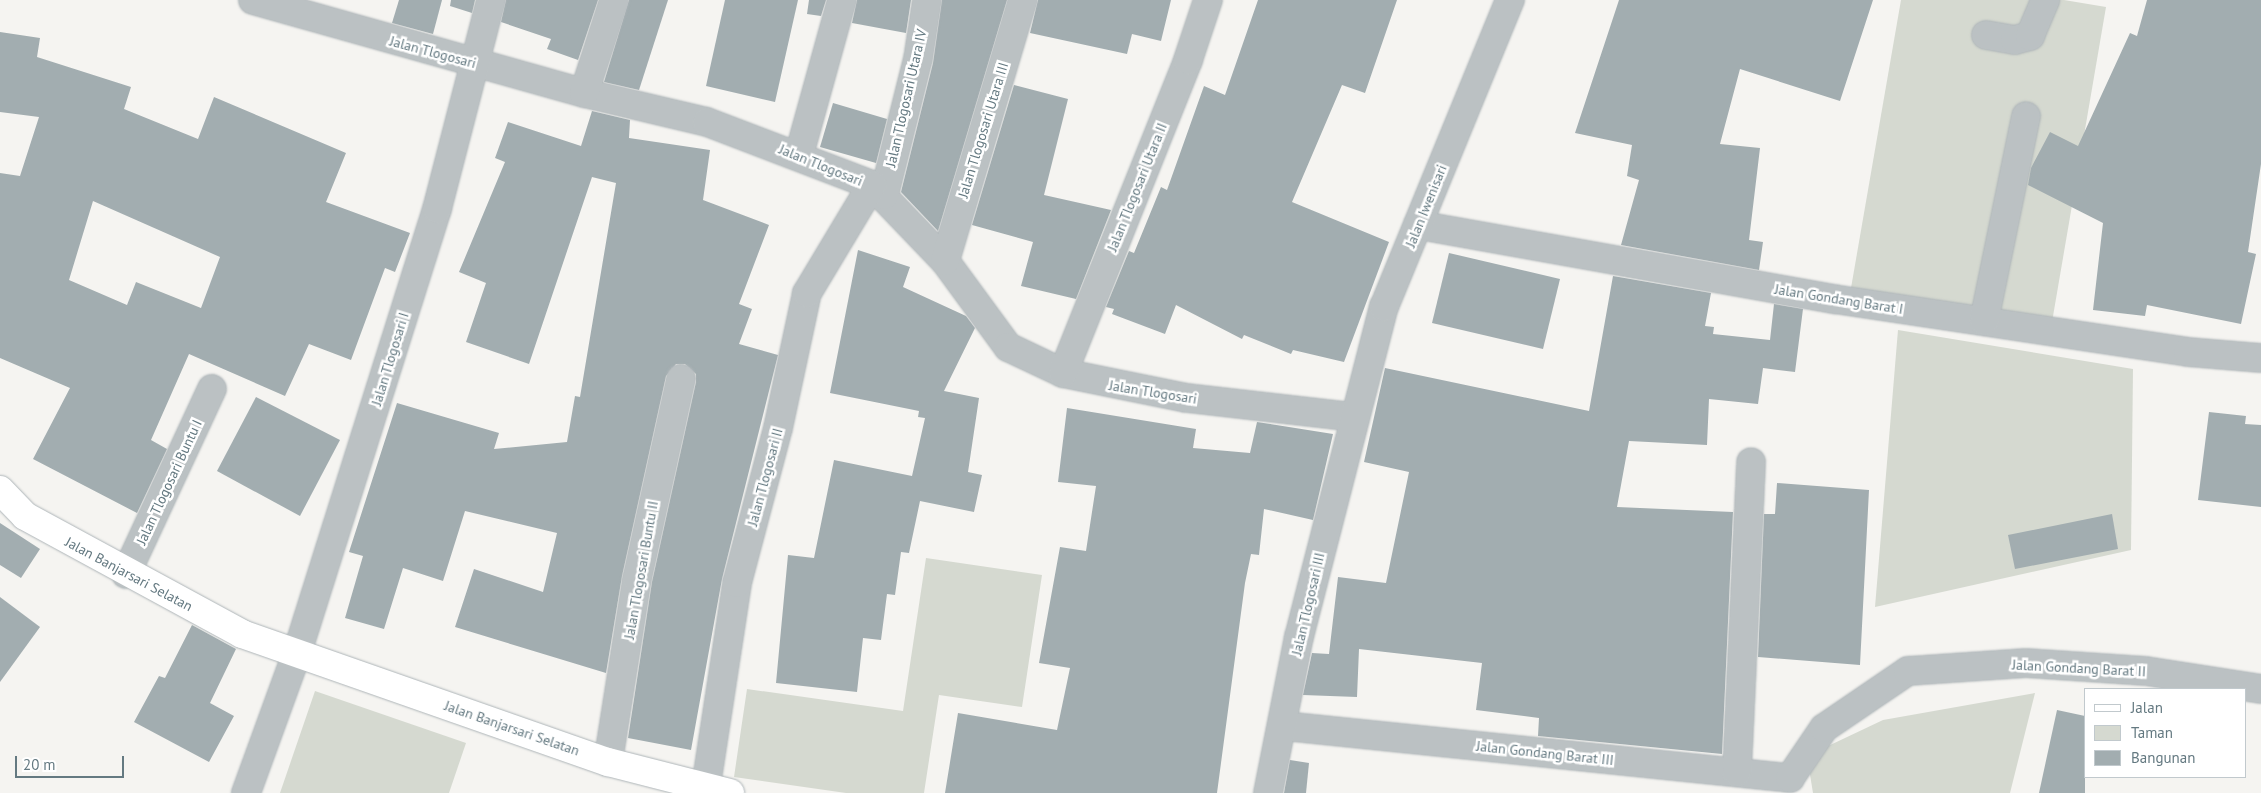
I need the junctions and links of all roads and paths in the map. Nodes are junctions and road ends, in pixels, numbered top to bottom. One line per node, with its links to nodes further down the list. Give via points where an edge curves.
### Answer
1 (253, 0): 11 (street, Jalan Tlogosari)
2 (491, 0): 11 (street, Jalan Tlogosari I)
3 (614, 0): 12 (street)
4 (842, 0): 14 (street)
5 (927, 0): 15 (street, Jalan Tlogosari Utara IV, via 918,59)
6 (1023, 0): 17 (street, Jalan Tlogosari Utara III)
7 (1208, 0): 20 (street, Jalan Tlogosari Utara II, via 1188,60)
8 (1510, 0): 16 (street, Jalan Iwenisari)
9 (2045, 0): 10 (street, via 2030,36 2015,40)
10 (1986, 35)
11 (474, 63): 12 (street, Jalan Tlogosari); 27 (street, Jalan Tlogosari I, via 437,209)
12 (584, 93): 14 (street, Jalan Tlogosari, via 707,122)
13 (2026, 116): 18 (street)
14 (800, 155): 15 (street, Jalan Tlogosari)
15 (878, 190): 17 (street, Jalan Tlogosari); 33 (street, Jalan Tlogosari II, via 807,292 778,428 737,583)
16 (1418, 225): 18 (street, Jalan Gondang Barat I, via 1834,299); 23 (street, Jalan Iwenisari, via 1384,307)
17 (945, 261): 20 (street, Jalan Tlogosari, via 1008,347)
18 (1984, 321): 19 (street, Jalan Gondang Barat I, via 2188,352)
19 (2261, 358)
20 (1063, 373): 23 (street, Jalan Tlogosari, via 1187,398)
21 (681, 379): 30 (street, Jalan Tlogosari Buntu II, via 638,579)
22 (212, 390): 26 (street, Jalan Tlogosari Buntu I)
23 (1354, 417): 29 (street, Jalan Tlogosari III, via 1299,637)
24 (1751, 462): 31 (street)
25 (0, 490): 26 (main road, Jalan Banjarsari Selatan, via 25,516)
26 (126, 574): 27 (main road, Jalan Banjarsari Selatan, via 242,634)
27 (297, 653): 30 (main road, Jalan Banjarsari Selatan); 34 (street)
28 (2261, 689): 32 (street, Jalan Gondang Barat II, via 2146,671 2026,663 1908,671 1824,728)
29 (1284, 726): 31 (street, Jalan Gondang Barat III); 35 (street, Jalan Tlogosari III)
30 (608, 762): 33 (main road, Jalan Banjarsari Selatan)
31 (1737, 772): 32 (street, Jalan Gondang Barat III)
32 (1790, 785)
33 (718, 790)
34 (246, 793)
35 (1268, 793)

